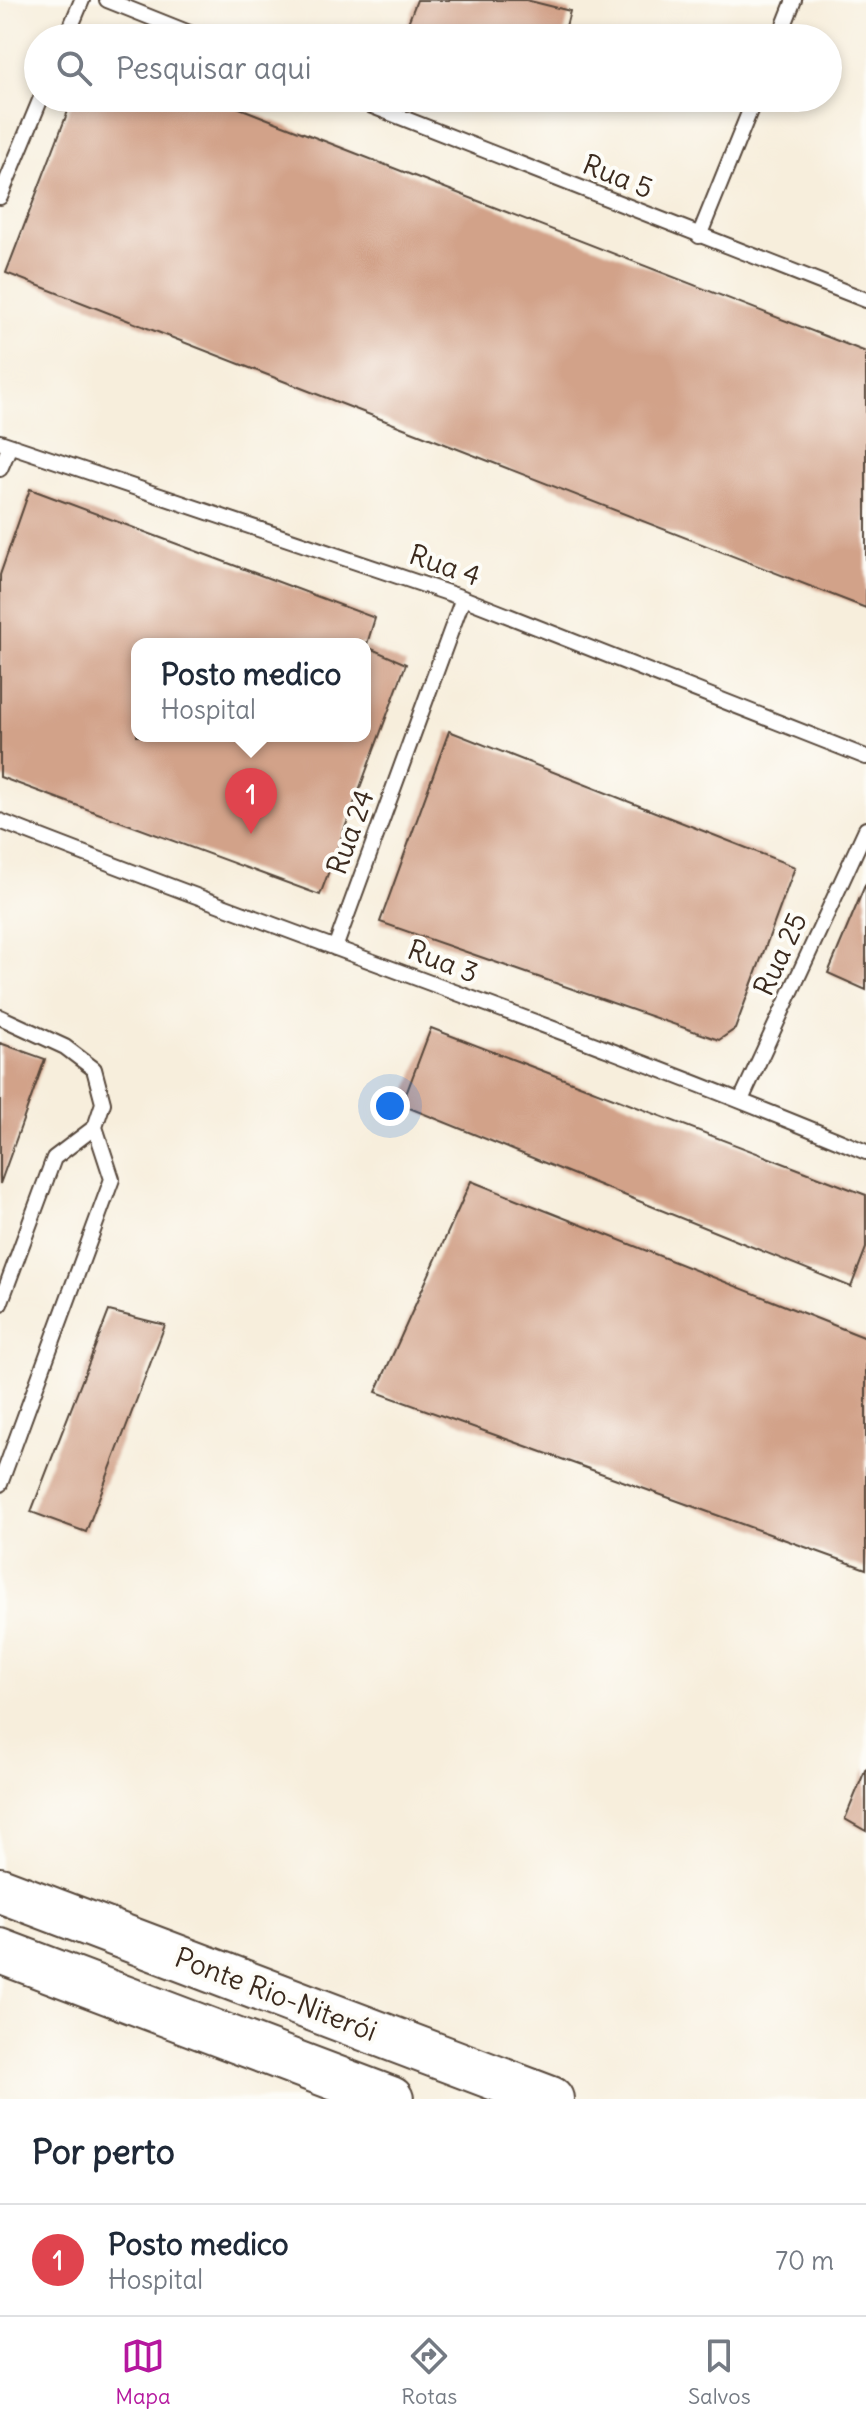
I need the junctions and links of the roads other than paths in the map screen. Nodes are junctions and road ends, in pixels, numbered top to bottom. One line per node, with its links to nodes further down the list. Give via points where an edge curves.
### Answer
1 (82, 0): 4 (lane)
2 (107, 0): 5 (lane)
3 (794, 0): 6 (lane)
4 (72, 24)
5 (167, 24)
6 (785, 24)
7 (35, 112): 10 (lane)
8 (387, 112): 11 (lane, Rua 5)
9 (749, 112): 11 (lane)
10 (0, 197)
11 (699, 236): 12 (lane, Rua 5)
12 (866, 300)
13 (5, 444): 14 (lane); 15 (lane, Rua 4)
14 (0, 469)
15 (463, 598): 16 (lane, Rua 4); 19 (lane, Rua 24)
16 (866, 757)
17 (0, 821): 19 (lane, Rua 3)
18 (866, 829): 21 (lane, Rua 25)
19 (335, 948): 21 (lane, Rua 3)
20 (0, 1017): 22 (lane, via 65,1047 94,1069 103,1103)
21 (741, 1100): 23 (lane, Rua 3)
22 (95, 1127): 24 (lane, via 54,1158); 25 (lane, via 112,1179)
23 (866, 1152)
24 (0, 1304)
25 (0, 1484)
26 (0, 1890): 29 (highway, Ponte Rio-Niterói)
27 (0, 1951): 28 (highway, Ponte Rio-Niterói)
28 (391, 2099)
29 (551, 2099)

